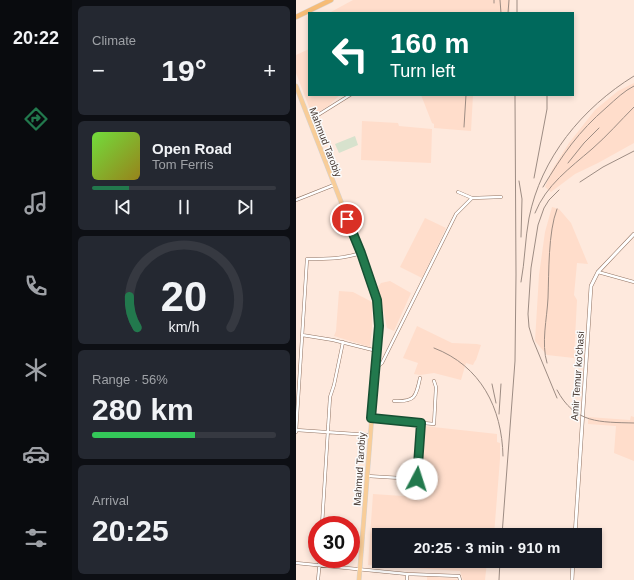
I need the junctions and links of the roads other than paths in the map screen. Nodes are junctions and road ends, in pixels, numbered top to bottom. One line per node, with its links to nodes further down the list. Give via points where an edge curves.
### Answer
1 (332, 0): 5 (highway)
2 (337, 0): 3 (highway)
3 (312, 12)
4 (308, 14): 5 (highway)
5 (296, 18)
6 (296, 86): 8 (main road, Mahmud Tarobiy)
7 (348, 96): 8 (street)
8 (309, 120): 9 (main road, Mahmud Tarobiy)
9 (334, 186): 13 (street); 15 (main road, Mahmud Tarobiy)
10 (458, 192): 11 (street)
11 (472, 198): 12 (street); 21 (street, via 456,214 382,363)
12 (501, 198)
13 (296, 200)
14 (634, 234): 16 (street, Amir Temur ko'chasi)
15 (361, 253): 18 (street, via 349,257 307,259); 20 (main road, Mahmud Tarobiy, via 377,300)
16 (598, 272): 17 (street); 32 (street, Amir Temur ko'chasi, via 591,286)
17 (634, 282)
18 (302, 335): 19 (street); 27 (street)
19 (343, 342): 20 (street); 28 (street, via 330,397)
20 (377, 351): 21 (main road, Mahmud Tarobiy)
21 (376, 369): 25 (main road, Mahmud Tarobiy)
22 (420, 378): 24 (street, via 412,399 406,402)
23 (434, 381): 26 (street, via 434,424)
24 (394, 401)
25 (371, 418): 26 (street); 29 (main road, Mahmud Tarobiy)
26 (421, 423): 30 (street, via 417,479)
27 (296, 430): 28 (street)
28 (328, 432): 29 (street); 31 (street)
29 (370, 435): 30 (main road, Mahmud Tarobiy)
30 (367, 476): 36 (main road, Mahmud Tarobiy)
31 (323, 516)
32 (575, 528)
33 (296, 563): 34 (street)
34 (308, 565)
35 (319, 568): 39 (street)
36 (360, 568): 38 (street); 40 (main road, Mahmud Tarobiy)
37 (573, 568): 43 (street)
38 (407, 574): 41 (street); 42 (street, via 459,576)
39 (318, 580)
40 (360, 580)
41 (407, 580)
42 (460, 580)
43 (572, 580)

